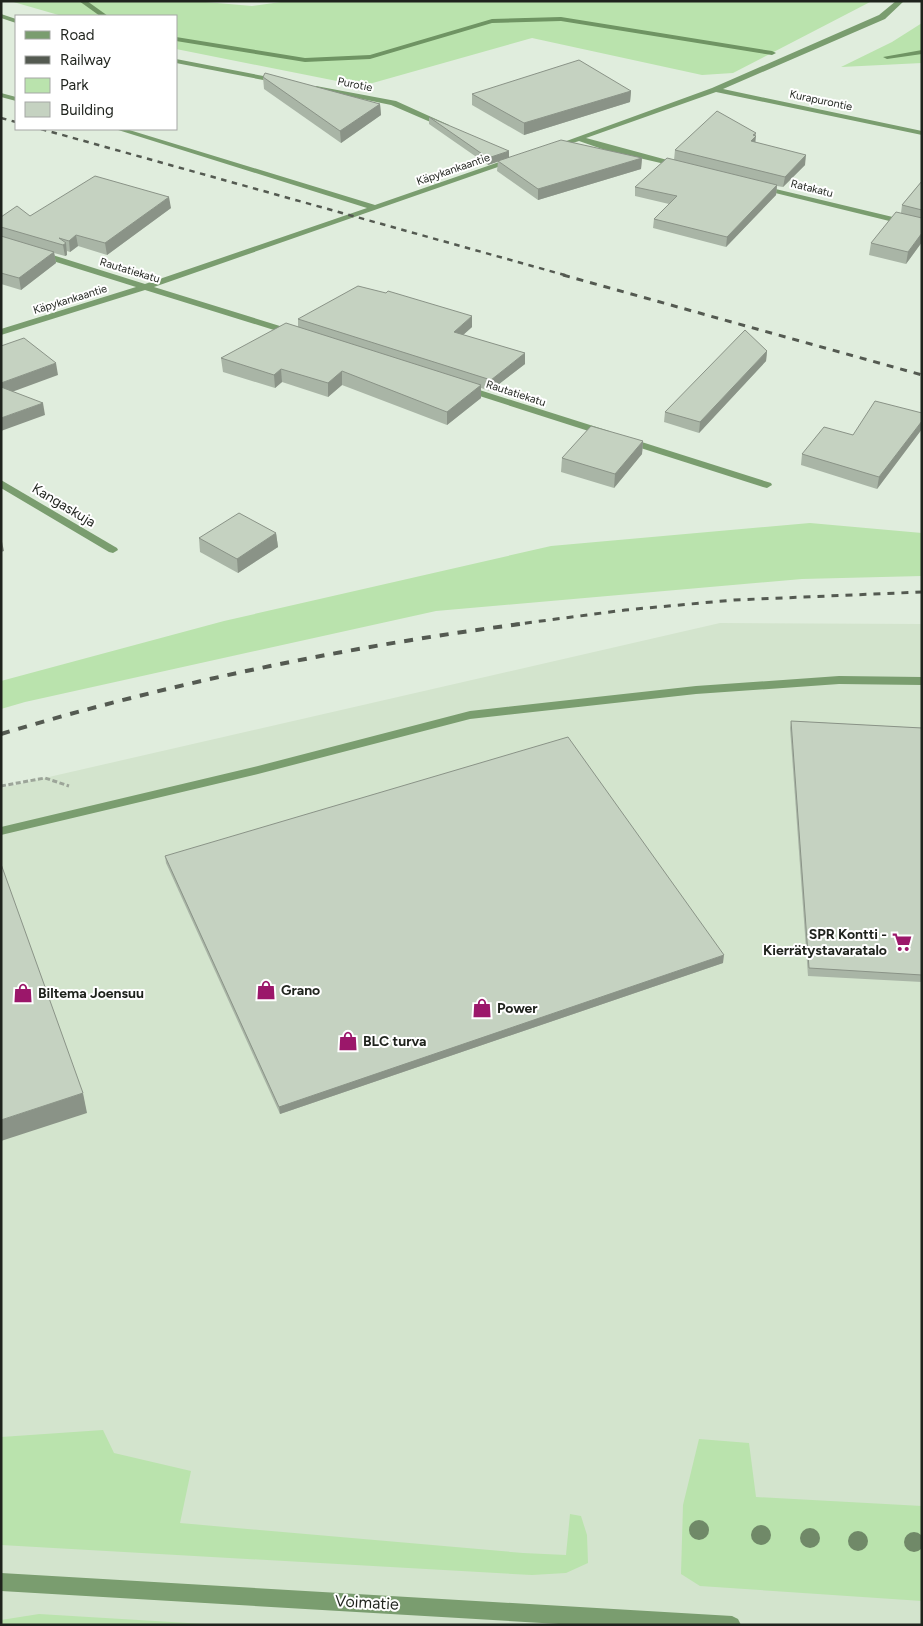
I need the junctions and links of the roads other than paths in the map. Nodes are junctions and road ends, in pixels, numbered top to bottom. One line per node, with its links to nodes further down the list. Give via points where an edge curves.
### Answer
1 (901, 1): 7 (street, via 882,17)
2 (1, 16): 3 (street)
3 (15, 21)
4 (178, 62): 5 (street)
5 (289, 83)
6 (308, 86): 11 (street, Purotie, via 393,102)
7 (715, 90): 12 (street, Kurapurontie); 13 (street)
8 (1, 95): 9 (street)
9 (15, 99)
10 (122, 130): 18 (street)
11 (457, 130)
12 (922, 133)
13 (581, 139): 14 (street); 16 (street)
14 (547, 150)
15 (512, 154): 18 (street, Käpykankaantie, via 521,158)
16 (684, 167)
17 (751, 184): 19 (street, Ratakatu)
18 (376, 208): 21 (street, Käpykankaantie)
19 (922, 227)
20 (28, 250): 21 (street, Rautatiekatu)
21 (147, 286): 22 (street, Käpykankaantie); 23 (street, Rautatiekatu)
22 (1, 332)
23 (306, 338)
24 (457, 386): 26 (street, Rautatiekatu)
25 (1, 483): 27 (street, Kangaskuja)
26 (767, 485)
27 (113, 550)
28 (922, 681): 29 (street, via 839,680 696,690 470,715)
29 (1, 831)
30 (1, 1582): 31 (street, Voimatie)
31 (732, 1625)

